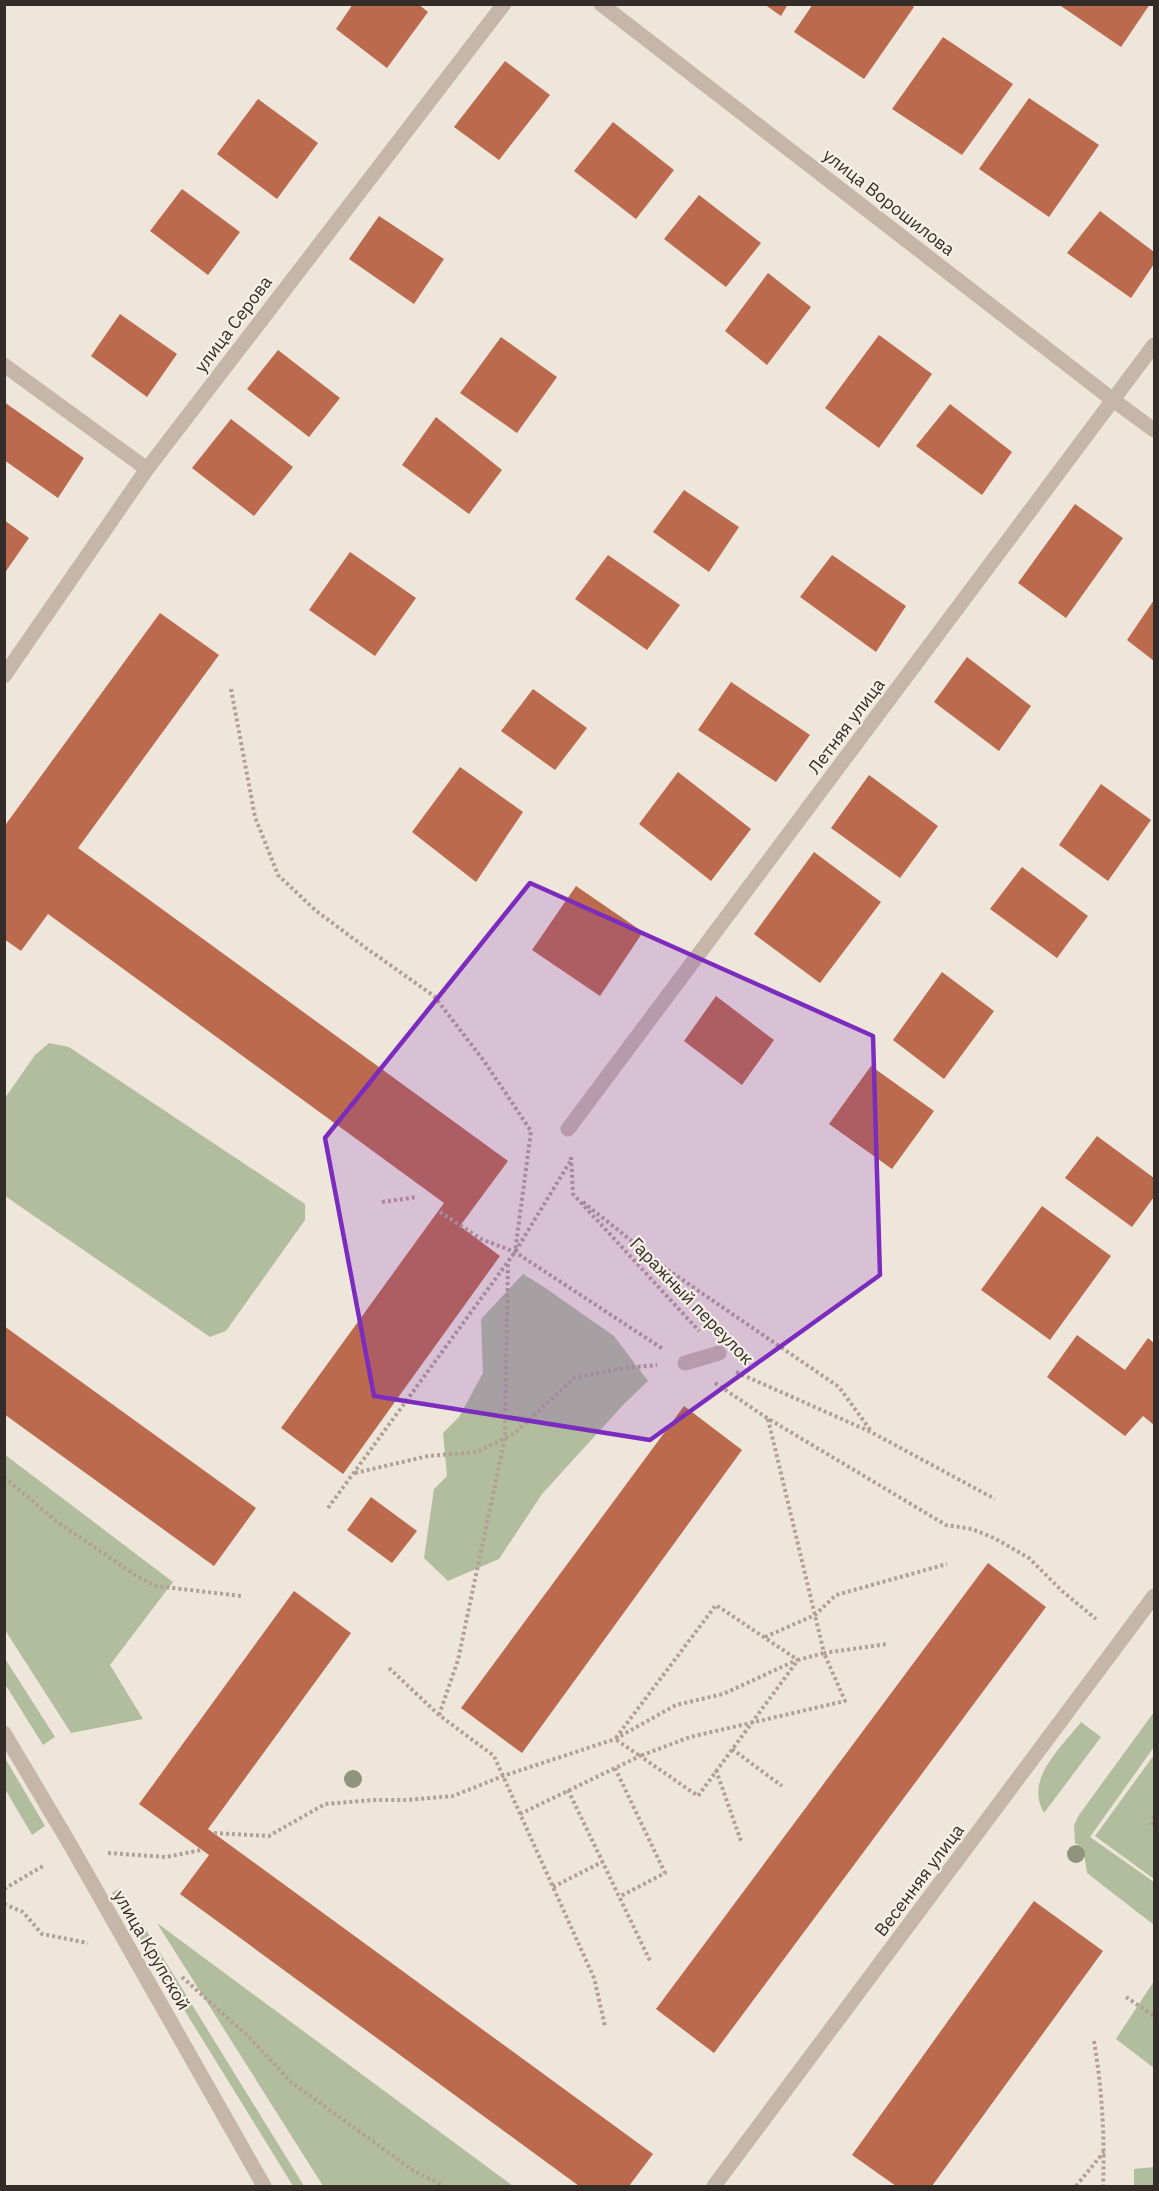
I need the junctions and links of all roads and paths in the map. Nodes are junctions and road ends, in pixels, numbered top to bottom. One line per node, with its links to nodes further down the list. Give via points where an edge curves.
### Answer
1 (504, 4): 7 (street, улица Серова)
2 (602, 4): 5 (street, улица Ворошилова)
3 (1155, 345): 5 (street, Летняя улица)
4 (4, 365): 7 (street)
5 (1113, 400): 6 (street, улица Ворошилова); 10 (street, Летняя улица)
6 (1155, 430)
7 (147, 469): 8 (street, улица Серова)
8 (4, 676)
9 (231, 689): 16 (path, via 255,816 278,875 315,910 434,996 531,1131)
10 (568, 1129): 11 (path)
11 (571, 1159): 12 (path); 16 (path)
12 (573, 1194): 18 (path, Гаражный переулок); 21 (path, via 668,1270 839,1387)
13 (417, 1197): 14 (path)
14 (382, 1202)
15 (440, 1212): 16 (path, via 481,1239)
16 (515, 1252): 17 (path); 19 (path)
17 (508, 1262): 22 (path); 23 (path)
18 (719, 1353): 19 (street); 21 (path, Гаражный переулок, via 738,1375)
19 (685, 1363): 20 (path); 22 (path, via 623,1368 574,1378)
20 (767, 1418): 30 (path); 31 (path, via 946,1525 972,1529 1029,1558)
21 (871, 1432): 25 (path, Гаражный переулок)
22 (505, 1438): 23 (path, via 477,1452 428,1456); 37 (path, via 458,1660)
23 (354, 1473): 26 (path)
24 (4, 1477): 28 (path, via 56,1521 138,1577 156,1586)
25 (995, 1498)
26 (328, 1508)
27 (947, 1564): 30 (path, via 836,1596)
28 (241, 1596)
29 (1155, 1596): 71 (street, Весенняя улица)
30 (815, 1615): 32 (path); 34 (path)
31 (1096, 1619)
32 (764, 1638): 35 (path); 40 (path, via 716,1605)
33 (887, 1644): 34 (path)
34 (824, 1653): 35 (path); 38 (path, via 845,1701)
35 (798, 1660): 38 (path); 40 (path, via 723,1694 675,1706)
36 (389, 1668): 37 (path)
37 (439, 1715): 45 (path, via 494,1756)
38 (753, 1721): 41 (path); 42 (path, via 690,1737)
39 (4, 1733): 69 (street, улица Крупской)
40 (615, 1739): 42 (path); 45 (path)
41 (732, 1749): 44 (path); 46 (path)
42 (640, 1756): 43 (path); 44 (path, via 698,1796)
43 (615, 1768): 47 (path); 59 (path, via 665,1874)
44 (716, 1770): 52 (path)
45 (503, 1776): 48 (path); 51 (path, via 453,1796 325,1804 269,1836)
46 (783, 1786)
47 (568, 1790): 48 (path); 55 (path)
48 (520, 1814): 57 (path)
49 (1155, 1816): 50 (path)
50 (1152, 1825)
51 (214, 1833)
52 (741, 1841)
53 (201, 1850): 54 (path, via 166,1857)
54 (104, 1853)
55 (602, 1862): 57 (path); 59 (path)
56 (43, 1866): 58 (path)
57 (553, 1887): 66 (path, via 594,1978)
58 (4, 1889)
59 (619, 1897): 62 (path)
60 (4, 1904): 61 (path, via 23,1912 42,1934)
61 (88, 1943)
62 (651, 1963)
63 (182, 1977): 70 (path, via 248,2036 291,2082 414,2171)
64 (1126, 1997): 65 (path)
65 (1155, 2016)
66 (604, 2026)
67 (1094, 2041): 68 (path)
68 (1104, 2152): 72 (path); 73 (path)
69 (264, 2187)
70 (444, 2187)
71 (714, 2187)
72 (1076, 2187)
73 (1103, 2187)

